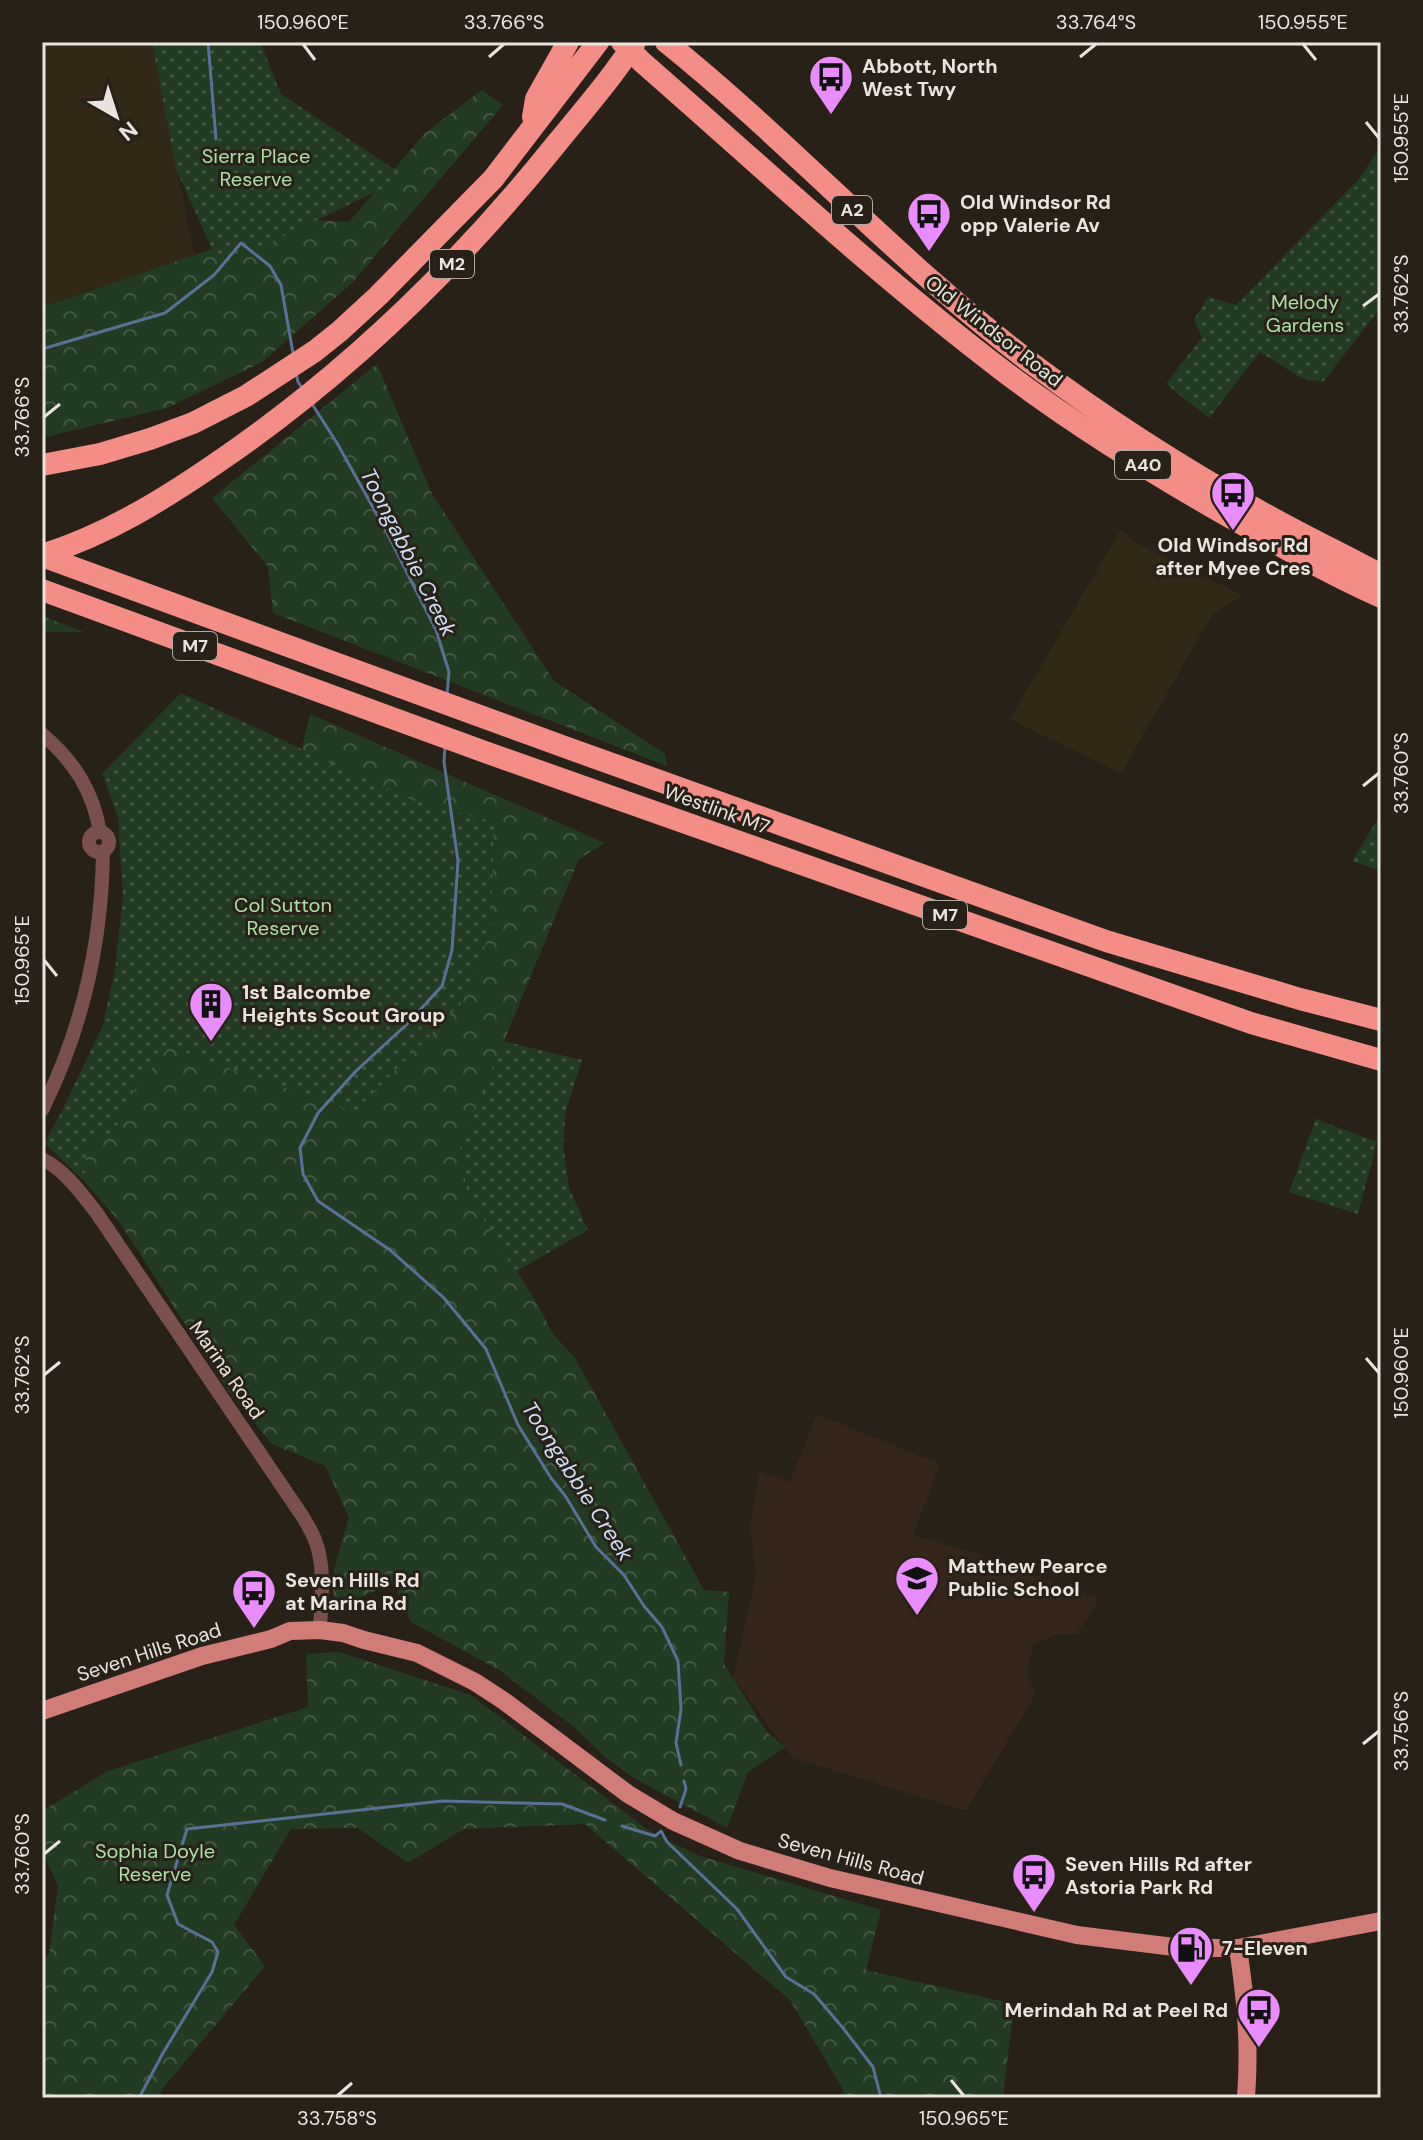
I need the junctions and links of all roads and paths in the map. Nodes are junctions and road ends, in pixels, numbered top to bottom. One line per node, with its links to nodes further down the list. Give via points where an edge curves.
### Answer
1 (568, 42): 5 (highway, M2, via 536,99)
2 (598, 42): 5 (highway, M2)
3 (629, 45): 7 (highway, Old Windsor Road / A40); 9 (highway, M2, via 617,70 472,243 351,359 262,431 154,504 114,527)
4 (673, 45): 6 (highway, Old Windsor Road / A2)
5 (531, 130): 8 (highway, M2, via 459,216 340,331 289,370 193,423 100,454)
6 (937, 286): 7 (highway); 10 (highway, Old Windsor Road / A2, via 1034,365 1151,447)
7 (923, 307): 12 (highway, Old Windsor Road / A40, via 1002,370 1179,488)
8 (42, 465)
9 (42, 556): 14 (highway, Westlink M7 / M7, via 1106,941)
10 (1381, 575)
11 (42, 590): 15 (highway, Westlink M7 / M7, via 1251,1023)
12 (1381, 597)
13 (42, 734): 16 (street, via 82,779 100,832 89,843 103,851 100,923 86,994)
14 (1381, 1020)
15 (1381, 1060)
16 (42, 1110)
17 (42, 1159): 18 (street, Marina Road, via 63,1173 96,1212 303,1517 320,1557)
18 (320, 1630): 19 (main road, Seven Hills Road, via 290,1631); 20 (main road, Seven Hills Road)
19 (271, 1639): 20 (main road, Seven Hills Road); 21 (main road, Seven Hills Road, via 202,1656)
20 (364, 1640): 23 (main road, Seven Hills Road, via 417,1653 475,1682 628,1794 722,1844 830,1878 1077,1935 1182,1948)
21 (42, 1711)
22 (1381, 1921): 23 (main road, Seven Hills Road)
23 (1238, 1948): 24 (main road, via 1248,2015)
24 (1246, 2098)

